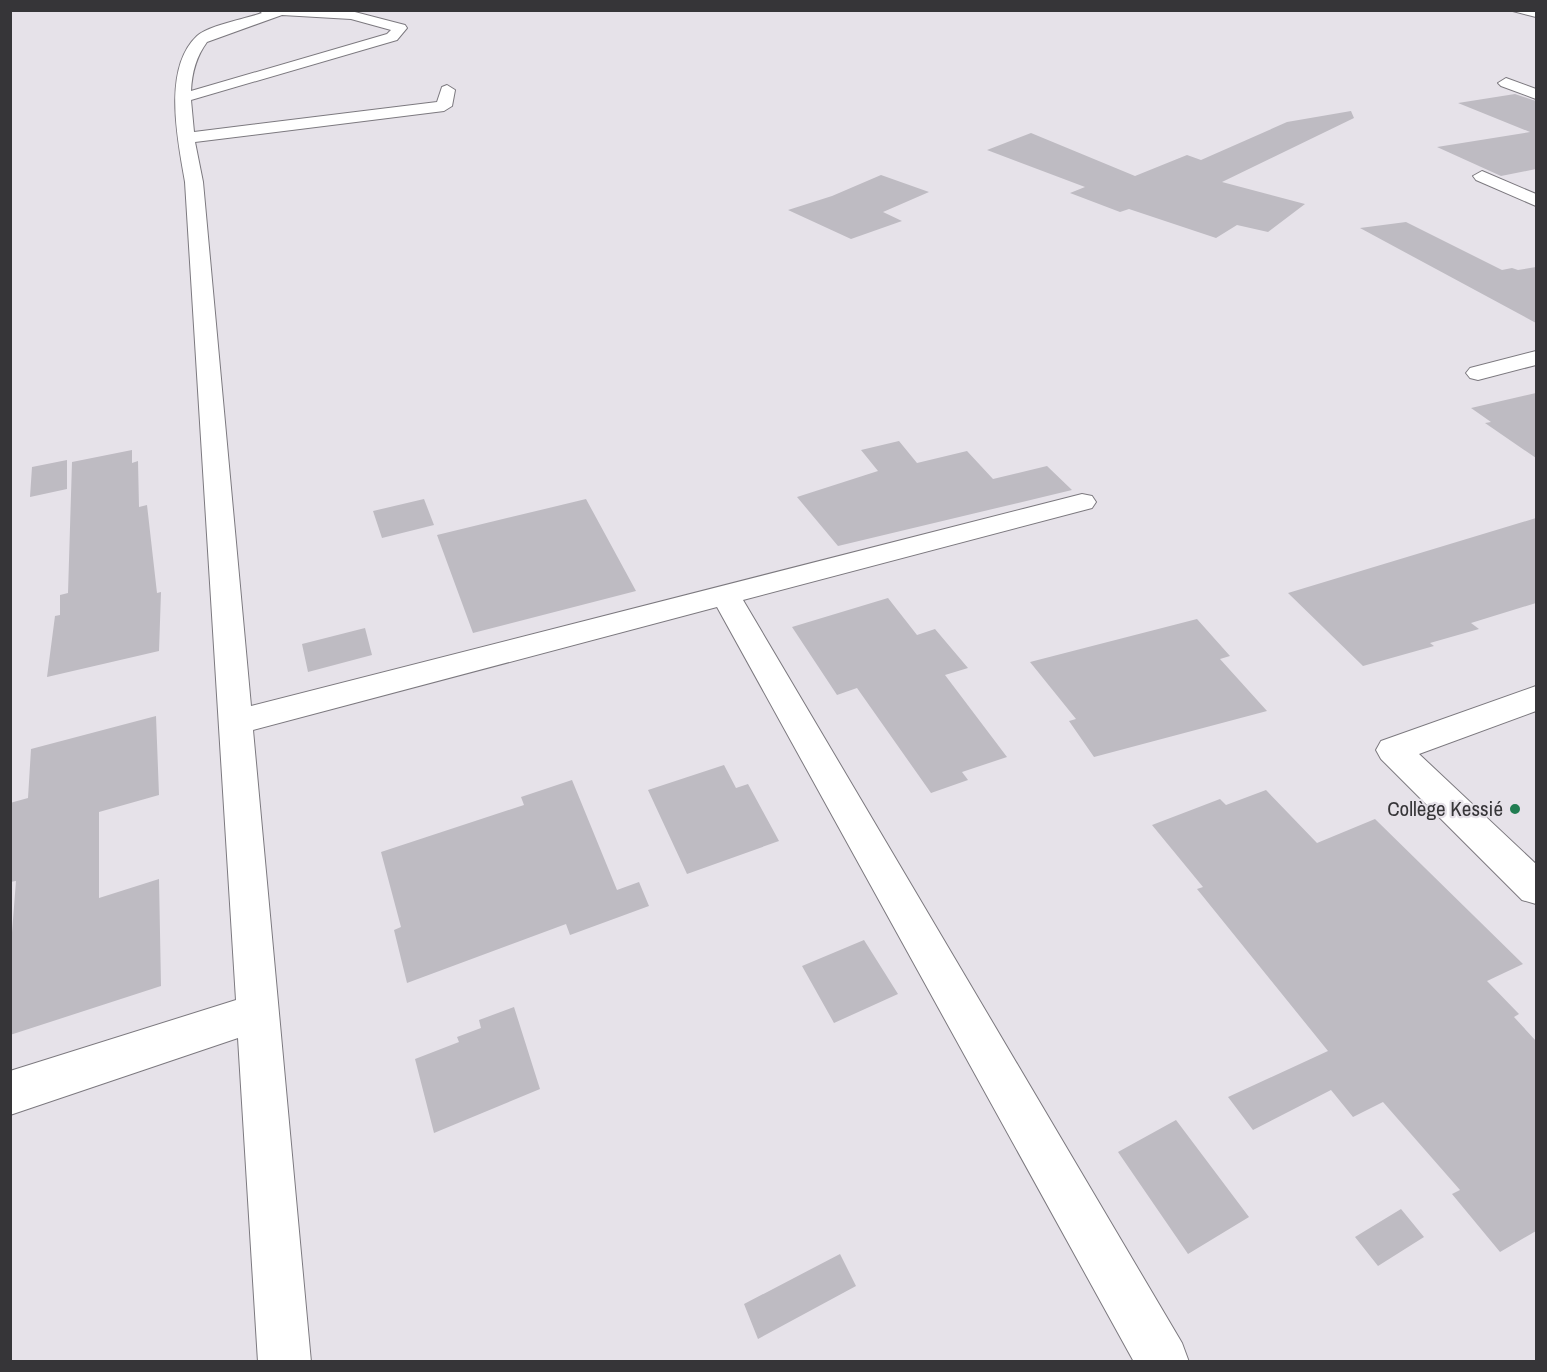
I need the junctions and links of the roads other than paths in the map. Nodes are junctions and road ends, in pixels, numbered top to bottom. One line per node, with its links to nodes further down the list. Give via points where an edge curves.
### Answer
1 (264, 10): 3 (street)
2 (1515, 10): 4 (street)
3 (281, 11): 8 (street, via 203,38 183,82); 8 (street, via 351,15 400,28 392,37)
4 (1536, 13)
5 (1506, 83): 7 (street)
6 (447, 90): 9 (street, via 444,106)
7 (1536, 94)
8 (183, 98): 9 (street)
9 (186, 138): 17 (street, via 194,182)
10 (1482, 176): 11 (street)
11 (1536, 201)
12 (1536, 358): 13 (street)
13 (1478, 373)
14 (1082, 502): 15 (street)
15 (725, 595): 17 (street); 22 (street)
16 (1536, 698): 18 (street, via 1393,750)
17 (236, 722): 19 (street)
18 (1536, 888)
19 (258, 1012): 20 (street); 21 (street)
20 (10, 1093)
21 (285, 1362)
22 (1163, 1362)

